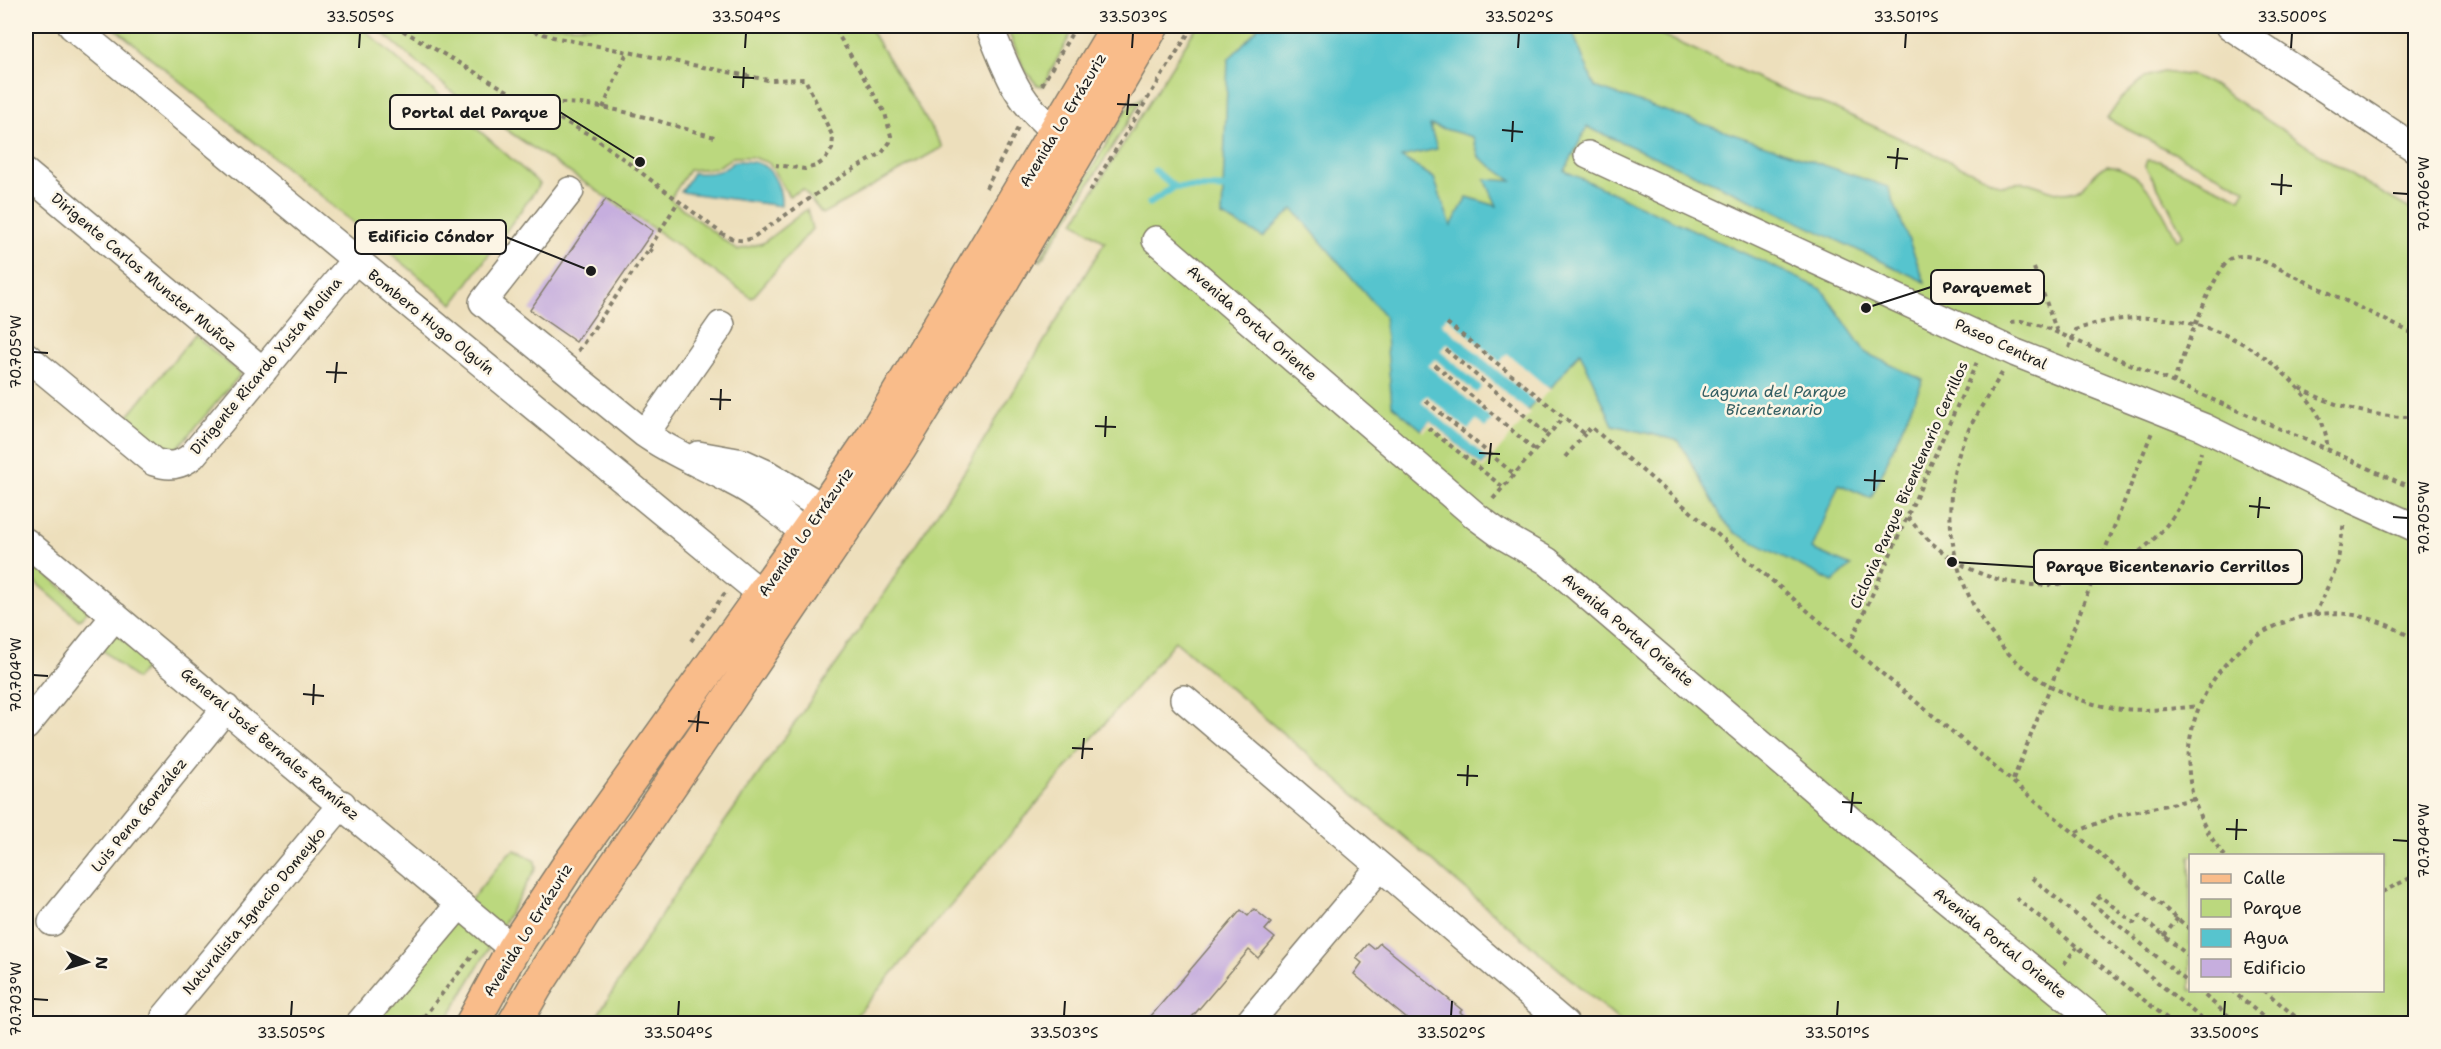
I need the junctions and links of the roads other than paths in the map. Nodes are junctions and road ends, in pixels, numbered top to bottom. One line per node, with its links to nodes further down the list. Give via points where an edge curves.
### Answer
1 (72, 26): 12 (street, Bombero Hugo Olguín)
2 (989, 26): 6 (street, via 1017,92)
3 (1118, 26): 6 (main road, Avenida Lo Errázuriz)
4 (1152, 26): 33 (main road, Avenida Lo Errázuriz, via 911,429 582,915)
5 (2230, 26): 7 (street)
6 (1056, 132): 17 (main road, Avenida Lo Errázuriz, via 913,371)
7 (2415, 149)
8 (1588, 155): 18 (street, Paseo Central, via 2016,353 2203,427)
9 (26, 172): 15 (street, Dirigente Carlos Munster Muñoz)
10 (570, 190): 16 (street, via 483,302)
11 (1156, 240): 36 (street, Avenida Portal Oriente, via 1477,517 1547,561 1851,820)
12 (355, 260): 15 (street, Dirigente Ricardo Yusta Molina); 20 (street, Bombero Hugo Olguín)
13 (721, 326): 16 (street)
14 (26, 356): 15 (street, Dirigente Ricardo Yusta Molina, via 147,457 162,465 179,464 192,456)
15 (263, 370)
16 (645, 434): 17 (street, via 679,452 743,463 767,474)
17 (815, 521): 20 (main road, Avenida Lo Errázuriz)
18 (2415, 528)
19 (26, 542): 21 (street, General José Bernales Ramírez)
20 (763, 595): 29 (main road, Avenida Lo Errázuriz, via 628,780)
21 (115, 616): 23 (street, General José Bernales Ramírez); 24 (street)
22 (1184, 699): 26 (street)
23 (226, 708): 25 (street, General José Bernales Ramírez); 28 (street, Luis Pena González)
24 (26, 726)
25 (342, 804): 27 (street, General José Bernales Ramírez); 30 (street, Naturalista Ignacio Domeyko)
26 (1380, 867): 34 (street); 35 (street)
27 (460, 904): 29 (street, General José Bernales Ramírez); 31 (street)
28 (52, 922)
29 (501, 939): 32 (main road, Avenida Lo Errázuriz)
30 (165, 1017)
31 (359, 1023)
32 (471, 1023)
33 (514, 1023)
34 (1248, 1023)
35 (1565, 1023)
36 (2098, 1023)

